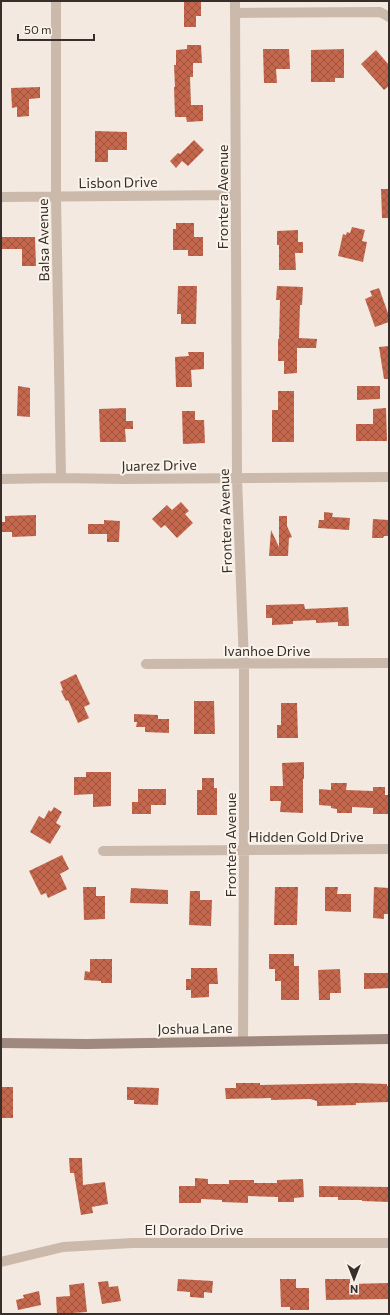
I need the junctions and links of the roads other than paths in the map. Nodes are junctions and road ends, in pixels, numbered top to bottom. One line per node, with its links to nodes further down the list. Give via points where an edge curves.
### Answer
1 (56, 1): 6 (street, Balsa Avenue)
2 (235, 1): 3 (street, Frontera Avenue)
3 (235, 13): 4 (street, via 380,12); 5 (street, Frontera Avenue)
4 (389, 17)
5 (236, 195): 6 (street, Lisbon Drive); 10 (street, Frontera Avenue)
6 (56, 196): 7 (street, Lisbon Drive); 9 (street, Balsa Avenue)
7 (1, 197)
8 (389, 477): 10 (street, Juarez Drive)
9 (61, 478): 10 (street, Juarez Drive); 11 (street, Juarez Drive)
10 (237, 478): 14 (street, Frontera Avenue)
11 (1, 479)
12 (389, 663): 14 (street, Ivanhoe Drive)
13 (146, 664): 14 (street, Ivanhoe Drive)
14 (244, 664): 16 (street, Frontera Avenue)
15 (389, 849): 16 (street, Hidden Gold Drive)
16 (244, 850): 17 (street, Hidden Gold Drive); 19 (street, Frontera Avenue)
17 (102, 851)
18 (389, 1039): 19 (main road, Joshua Lane)
19 (243, 1041): 20 (main road, Joshua Lane)
20 (1, 1043)
21 (389, 1243): 22 (street, El Dorado Drive, via 132,1243 63,1247)
22 (1, 1262)

